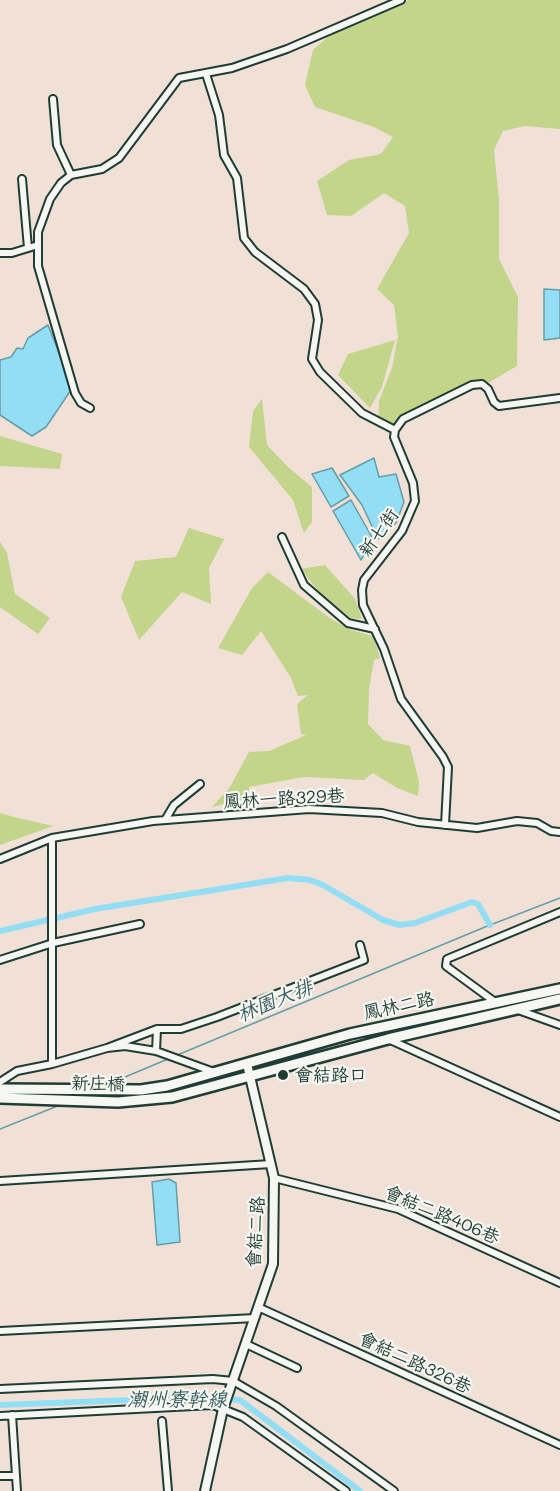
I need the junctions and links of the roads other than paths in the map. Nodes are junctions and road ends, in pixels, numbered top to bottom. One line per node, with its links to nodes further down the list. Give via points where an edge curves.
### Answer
1 (401, 0): 2 (street, via 287,49)
2 (206, 74): 4 (street, via 174,82 112,164); 11 (street, via 219,115 224,155 237,178 244,238 255,252 304,289 315,304 318,320 312,359 320,372 363,413)
3 (53, 99): 4 (street, via 57,145)
4 (71, 175): 6 (street, via 50,198 38,232)
5 (22, 179): 7 (street)
6 (38, 245): 7 (street); 10 (street, via 38,266 75,393)
7 (28, 248): 8 (street)
8 (0, 253)
9 (560, 398): 11 (street, via 499,406 482,384 472,385 403,419)
10 (90, 408)
11 (395, 430): 13 (street, 新七街, via 394,437 414,483 415,501 402,531 364,580 363,605)
12 (282, 537): 13 (street, via 304,585 348,623)
13 (375, 629): 16 (street, 新七街, via 400,699 448,767)
14 (200, 784): 15 (street, via 174,805)
15 (165, 820): 16 (street, 鳳林一路329巷, via 309,809 382,813); 18 (street, 鳳林一路329巷)
16 (445, 825): 17 (street, 鳳林一路329巷, via 477,828 517,821 537,823)
17 (560, 832)
18 (52, 838): 19 (street, 鳳林一路329巷); 22 (street)
19 (0, 859)
20 (560, 912): 27 (street, via 447,959 446,966)
21 (140, 924): 22 (street)
22 (53, 943): 24 (street); 34 (street)
23 (360, 945): 30 (street, via 364,960 218,1017 181,1029)
24 (0, 960)
25 (560, 990): 27 (main road, 鳳林二路)
26 (560, 999): 28 (main road, 鳳林二路)
27 (495, 1002): 35 (main road, 鳳林二路, via 350,1034)
28 (513, 1008): 29 (street); 31 (main road, 鳳林二路)
29 (560, 1025)
30 (157, 1029): 32 (street); 33 (street)
31 (388, 1039): 37 (main road, 鳳林二路); 42 (street)
32 (107, 1048): 33 (street, via 125,1046); 34 (street)
33 (156, 1051): 36 (street)
34 (52, 1064): 38 (street, via 17,1071)
35 (247, 1064): 36 (main road, 鳳林二路); 37 (street, 會結二路)
36 (215, 1073): 39 (main road, 新庄橋, via 141,1089)
37 (250, 1077): 40 (main road, 鳳林二路); 43 (street, 會結二路)
38 (0, 1082)
39 (0, 1089)
40 (195, 1091): 41 (main road, 新庄橋, via 126,1102)
41 (0, 1098)
42 (560, 1117)
43 (271, 1164): 44 (street, 會結二路); 45 (street)
44 (274, 1178): 46 (street, 會結二路406巷, via 398,1209); 47 (street, 會結二路, via 273,1263)
45 (0, 1181)
46 (560, 1283)
47 (258, 1307): 48 (street, 會結二路); 58 (street, 會結二路326巷)
48 (255, 1318): 49 (street); 50 (street, 會結二路)
49 (0, 1332)
50 (246, 1344): 51 (street); 52 (street, 會結二路)
51 (297, 1368)
52 (232, 1383): 53 (street, via 213,1378); 54 (street, 會結二路); 65 (street, via 276,1406)
53 (0, 1389)
54 (224, 1407): 55 (street); 63 (street); 64 (street)
55 (12, 1415): 56 (street); 60 (street)
56 (0, 1416)
57 (162, 1421): 62 (street)
58 (560, 1445)
59 (0, 1476): 60 (street)
60 (16, 1476): 61 (street)
61 (16, 1491)
62 (168, 1491)
63 (205, 1491)
64 (346, 1491)
65 (394, 1491)

